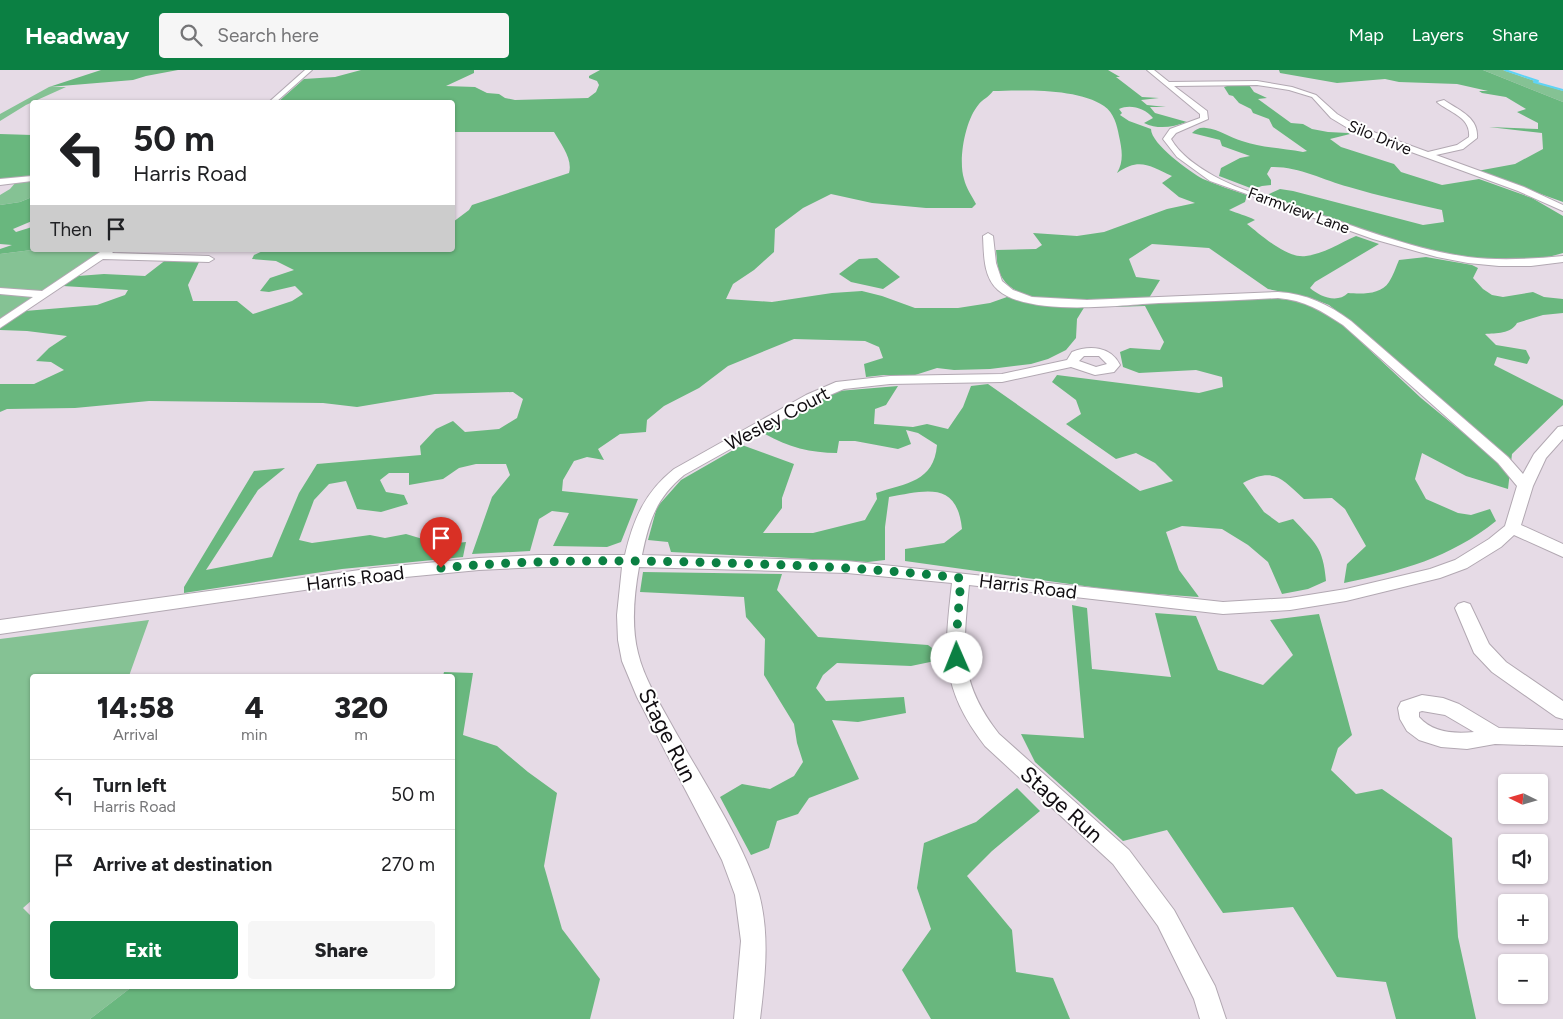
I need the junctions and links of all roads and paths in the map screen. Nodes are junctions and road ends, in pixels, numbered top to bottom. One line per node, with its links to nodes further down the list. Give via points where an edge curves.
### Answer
1 (309, 70): 4 (street)
2 (1150, 70): 3 (street, Farmview Lane)
3 (1168, 84): 6 (street, Silo Drive, via 1257,83 1298,90 1314,96 1346,124); 13 (street, Farmview Lane, via 1201,109 1205,116 1201,121 1170,134 1168,142 1213,179 1393,244 1441,256 1502,264)
4 (274, 100)
5 (1442, 102): 5 (street, via 1452,103 1454,100 1433,98); 6 (street, via 1468,120 1474,128 1473,138 1460,147)
6 (1426, 155): 9 (street, Silo Drive)
7 (30, 179): 8 (street)
8 (0, 182)
9 (1563, 208)
10 (988, 236): 19 (street, via 994,276 1000,286 1019,297 1036,301 1108,302 1278,295 1315,303 1347,323 1503,460)
11 (106, 253): 12 (street); 15 (street)
12 (209, 259)
13 (1563, 259)
14 (0, 292): 15 (street)
15 (44, 294): 16 (street)
16 (0, 324)
17 (1072, 364): 22 (street, Wesley Court, via 1002,378 859,382 829,389 664,483 646,511)
18 (1563, 430): 19 (street, via 1538,458)
19 (1525, 486): 20 (street)
20 (1512, 528): 21 (street); 23 (street, Harris Road, via 1461,564 1434,574 1346,595 1290,604 1223,608)
21 (1563, 551)
22 (632, 561): 23 (street, Harris Road, via 848,567); 25 (street, Harris Road, via 539,561 374,574); 29 (street, Stage Run, via 625,606 630,654 648,698 736,862 747,896 754,970)
23 (961, 578): 30 (street, Stage Run, via 956,642 958,674 961,691 976,722 1121,857 1166,918 1206,996)
24 (1464, 608): 26 (street, via 1481,648 1499,667)
25 (0, 627)
26 (1563, 712)
27 (1495, 736): 28 (street)
28 (1563, 738)
29 (747, 1019)
30 (1213, 1019)

